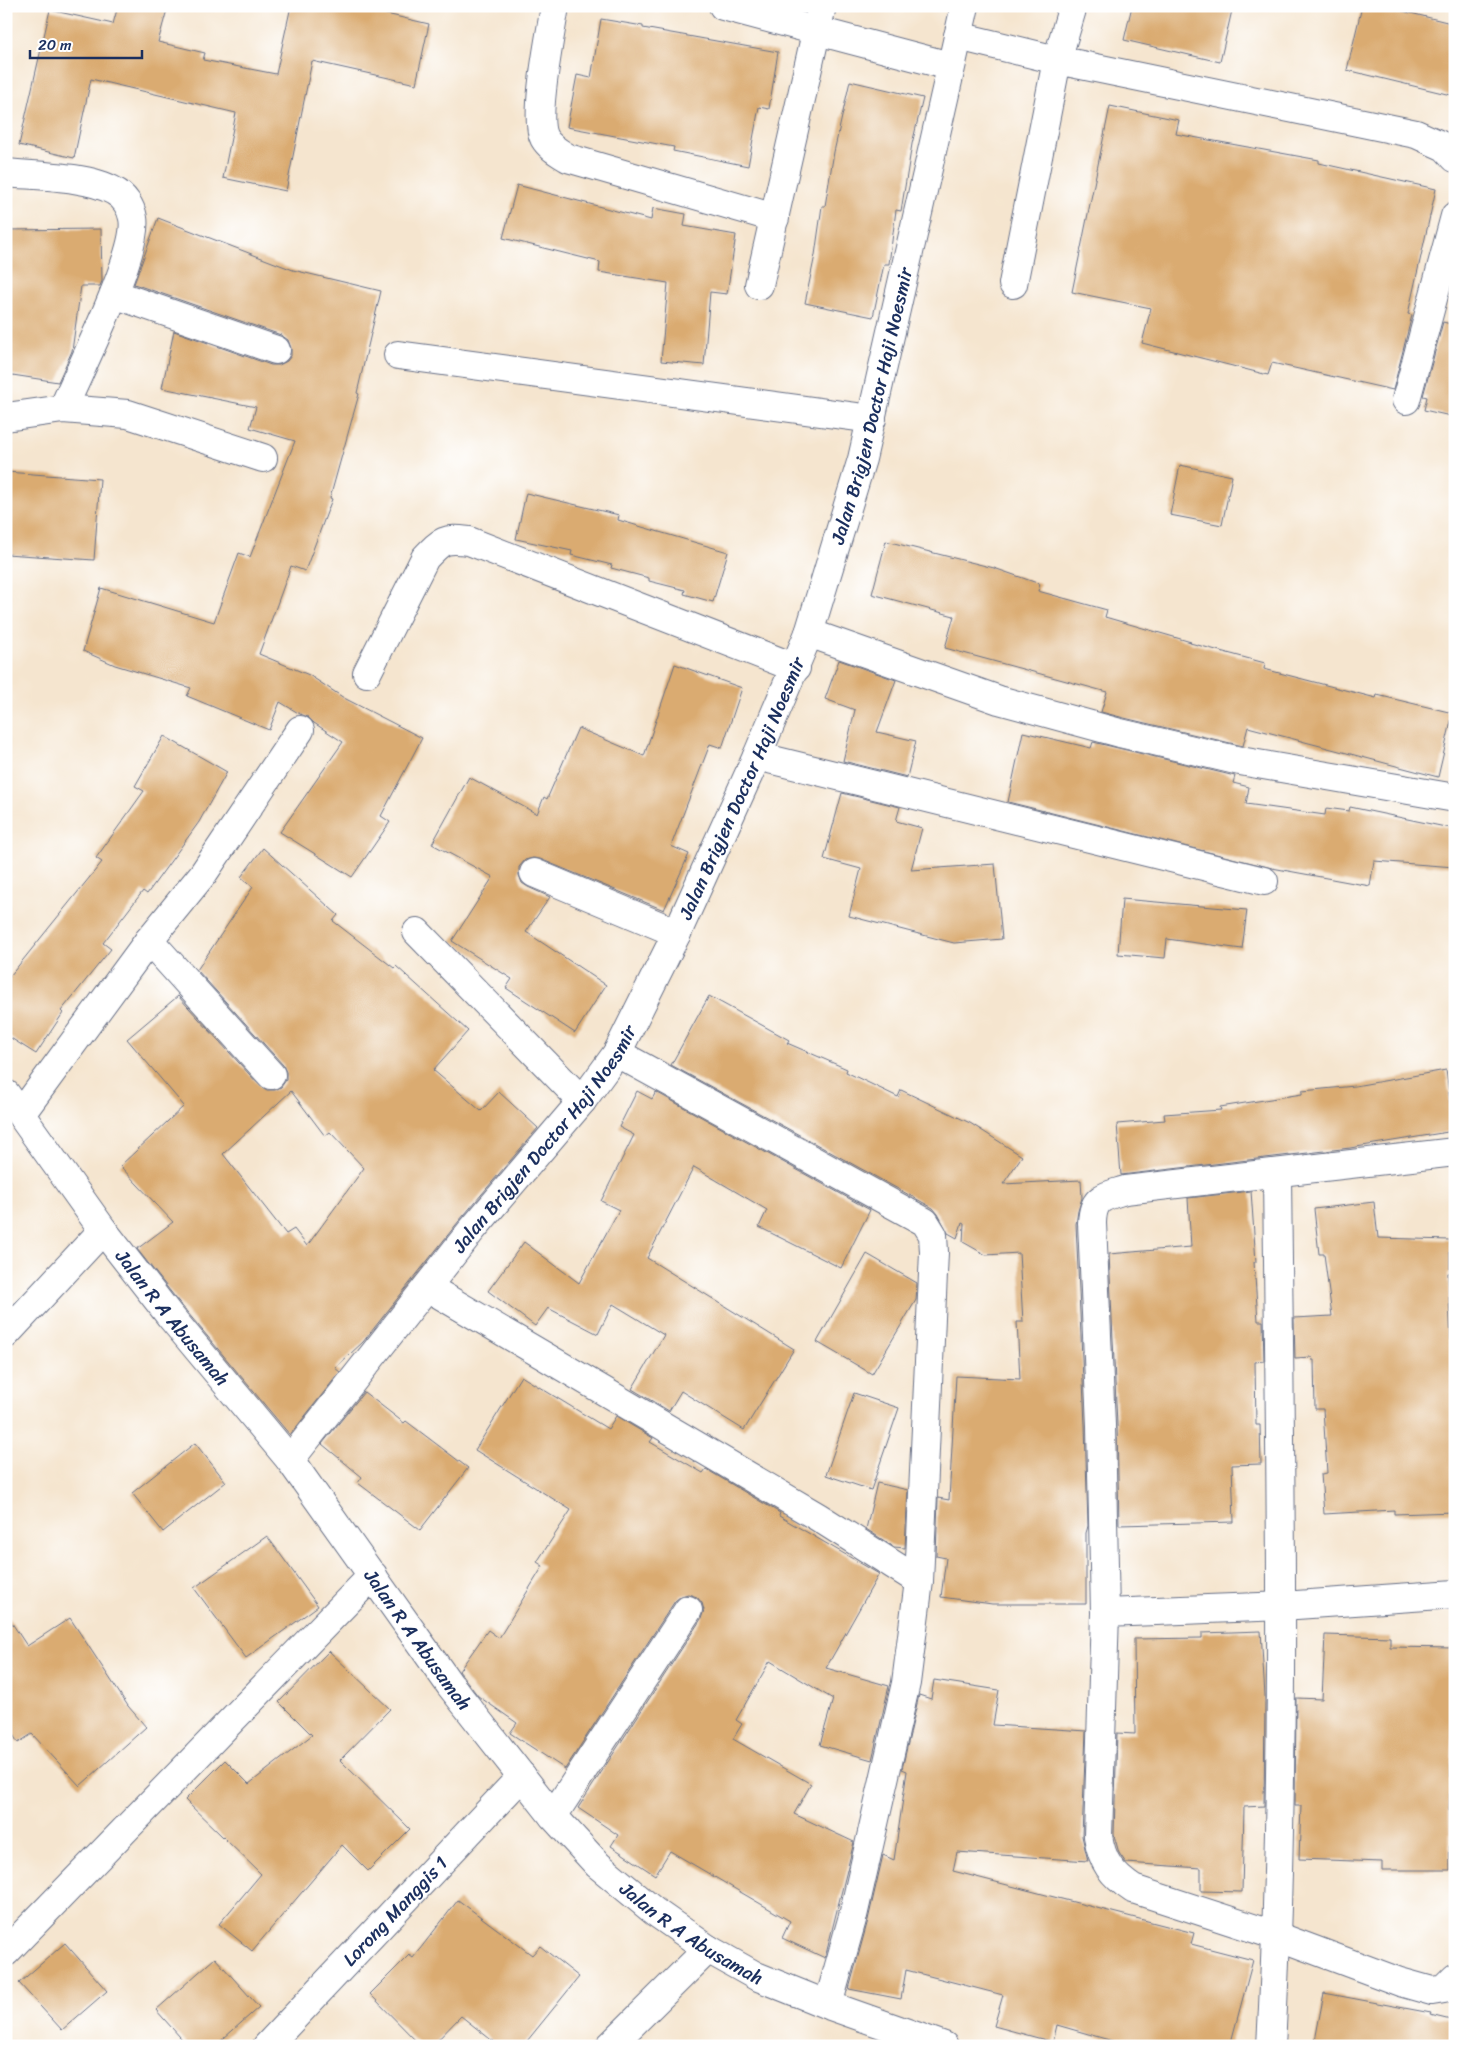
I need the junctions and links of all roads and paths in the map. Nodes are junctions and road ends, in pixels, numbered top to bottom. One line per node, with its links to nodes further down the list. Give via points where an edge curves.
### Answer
1 (555, 6): 12 (street, via 540,122 544,138 553,148 568,158)
2 (724, 6): 5 (street)
3 (965, 6): 6 (street, Jalan Brigjen Doctor Haji Noesmir)
4 (1073, 6): 7 (street)
5 (820, 18): 8 (street); 12 (street)
6 (958, 36): 7 (street); 8 (street, Jalan Brigjen Doctor Haji Noesmir)
7 (1057, 60): 9 (street, via 1416,134 1445,147); 13 (street)
8 (950, 66): 21 (street, Jalan Brigjen Doctor Haji Noesmir)
9 (1455, 158)
10 (6, 173): 15 (street, via 92,182 115,191 123,198 134,219 132,242)
11 (1455, 216): 18 (street)
12 (775, 218): 14 (street)
13 (1013, 284)
14 (759, 285)
15 (114, 294): 16 (street); 19 (street)
16 (276, 350)
17 (398, 355): 21 (street)
18 (1406, 400)
19 (63, 409): 20 (street); 22 (street, via 128,414)
20 (6, 417)
21 (872, 419): 23 (street, Jalan Brigjen Doctor Haji Noesmir)
22 (263, 458)
23 (809, 633): 24 (street, Jalan Brigjen Doctor Haji Noesmir); 28 (street, via 999,700 1120,733 1240,761)
24 (796, 668): 25 (street, via 469,541 449,538 439,543 425,558); 27 (street, Jalan Brigjen Doctor Haji Noesmir)
25 (367, 672)
26 (300, 730): 33 (street, via 203,874)
27 (758, 756): 30 (street); 32 (street, Jalan Brigjen Doctor Haji Noesmir)
28 (1455, 798)
29 (534, 873): 32 (street)
30 (1264, 881)
31 (417, 932): 36 (street)
32 (677, 933): 34 (street, Jalan Brigjen Doctor Haji Noesmir)
33 (149, 940): 35 (street); 37 (street)
34 (617, 1053): 36 (street, Jalan Brigjen Doctor Haji Noesmir); 45 (street, via 925,1222 933,1235)
35 (271, 1075)
36 (582, 1101): 41 (street, Jalan Brigjen Doctor Haji Noesmir, via 470,1231)
37 (14, 1104): 40 (street, Jalan R A Abusamah)
38 (1455, 1152): 39 (street)
39 (1277, 1173): 47 (street); 49 (street, via 1125,1190 1101,1198 1093,1208)
40 (103, 1230): 42 (street); 43 (street, Jalan R A Abusamah)
41 (427, 1287): 43 (street, Jalan Brigjen Doctor Haji Noesmir); 45 (street, via 818,1517)
42 (6, 1334)
43 (290, 1460): 44 (street, Jalan R A Abusamah)
44 (373, 1575): 50 (street, Jalan R A Abusamah, via 450,1685); 54 (street)
45 (918, 1582): 56 (street, via 906,1683 853,1916)
46 (1455, 1594): 47 (street)
47 (1282, 1606): 49 (street); 52 (street)
48 (688, 1610): 51 (street)
49 (1105, 1613): 52 (street, via 1098,1836 1106,1865 1133,1889)
50 (522, 1776): 51 (street, Jalan R A Abusamah); 58 (street, Lorong Manggis 1)
51 (553, 1816): 53 (street, Jalan R A Abusamah, via 598,1865 655,1912)
52 (1277, 1936): 55 (street, via 1432,1991 1444,1989); 61 (street)
53 (708, 1949): 56 (street, Jalan R A Abusamah, via 756,1976); 59 (street)
54 (6, 1952)
55 (1455, 1978)
56 (828, 2005): 57 (street, Jalan R A Abusamah)
57 (907, 2040): 60 (street, Jalan R A Abusamah)
58 (267, 2046)
59 (610, 2046)
60 (944, 2046)
61 (1271, 2046)

